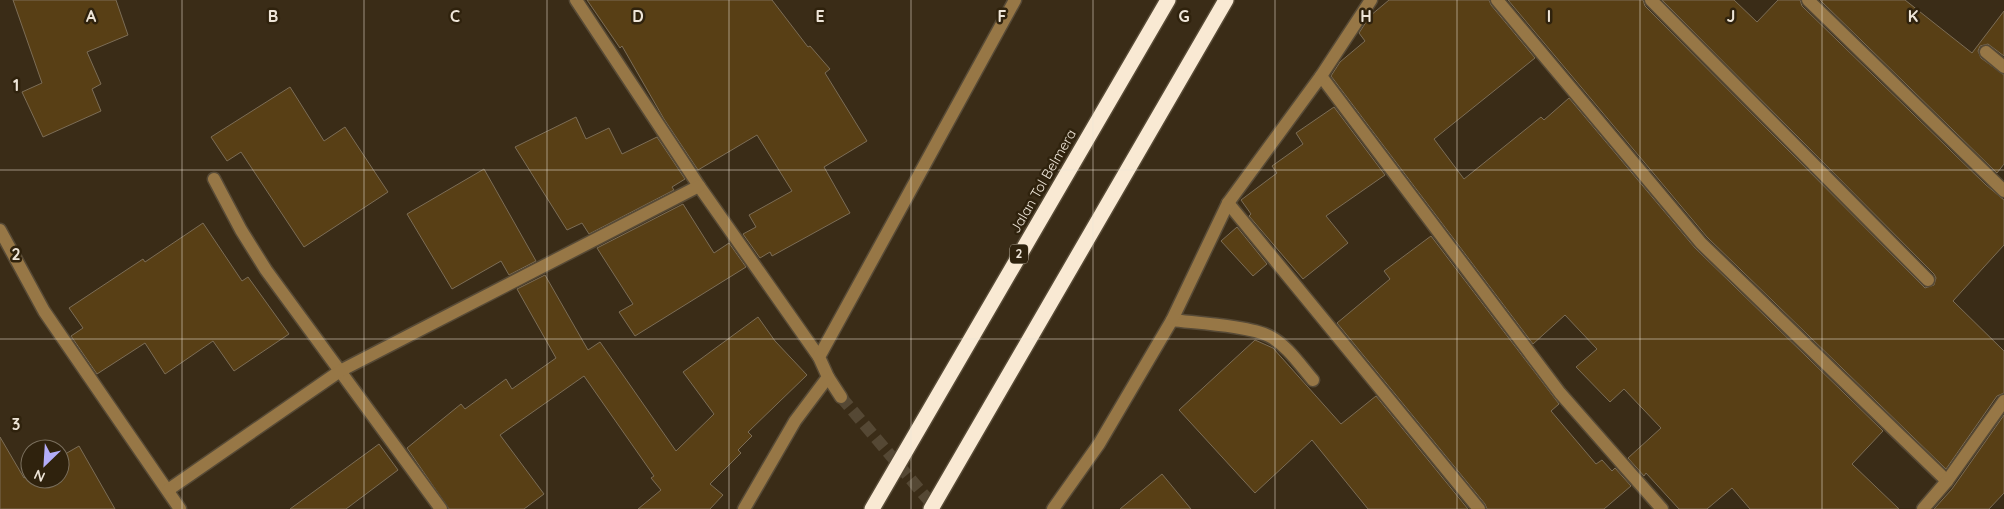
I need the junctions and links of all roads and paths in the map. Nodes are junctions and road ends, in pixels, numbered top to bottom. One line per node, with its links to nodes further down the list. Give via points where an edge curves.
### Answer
1 (576, 0): 13 (street)
2 (1015, 0): 19 (street)
3 (1168, 0): 30 (highway, Jalan Tol Belmera / 2)
4 (1226, 0): 31 (highway)
5 (1371, 0): 11 (street)
6 (1497, 0): 25 (street, via 1701,243)
7 (1651, 0): 17 (street)
8 (1808, 0): 14 (street)
9 (1986, 52): 10 (street)
10 (2004, 67)
11 (1321, 76): 15 (street); 34 (street, via 1560,393)
12 (214, 180): 20 (street, via 266,270)
13 (699, 186): 19 (street); 20 (street)
14 (2004, 191)
15 (1228, 203): 18 (street); 33 (street)
16 (0, 230): 26 (street, via 44,310)
17 (1928, 280)
18 (1172, 320): 22 (street, via 1270,336); 32 (street, via 1099,444)
19 (819, 357): 21 (street)
20 (340, 371): 26 (street); 28 (street)
21 (828, 377): 23 (street); 29 (street, via 794,422)
22 (1313, 380)
23 (841, 397)
24 (2004, 401): 25 (street)
25 (1947, 481): 35 (street)
26 (168, 490): 27 (street)
27 (180, 509)
28 (440, 509)
29 (744, 509)
30 (872, 509)
31 (931, 509)
32 (1053, 509)
33 (1479, 509)
34 (1662, 509)
35 (1923, 509)

